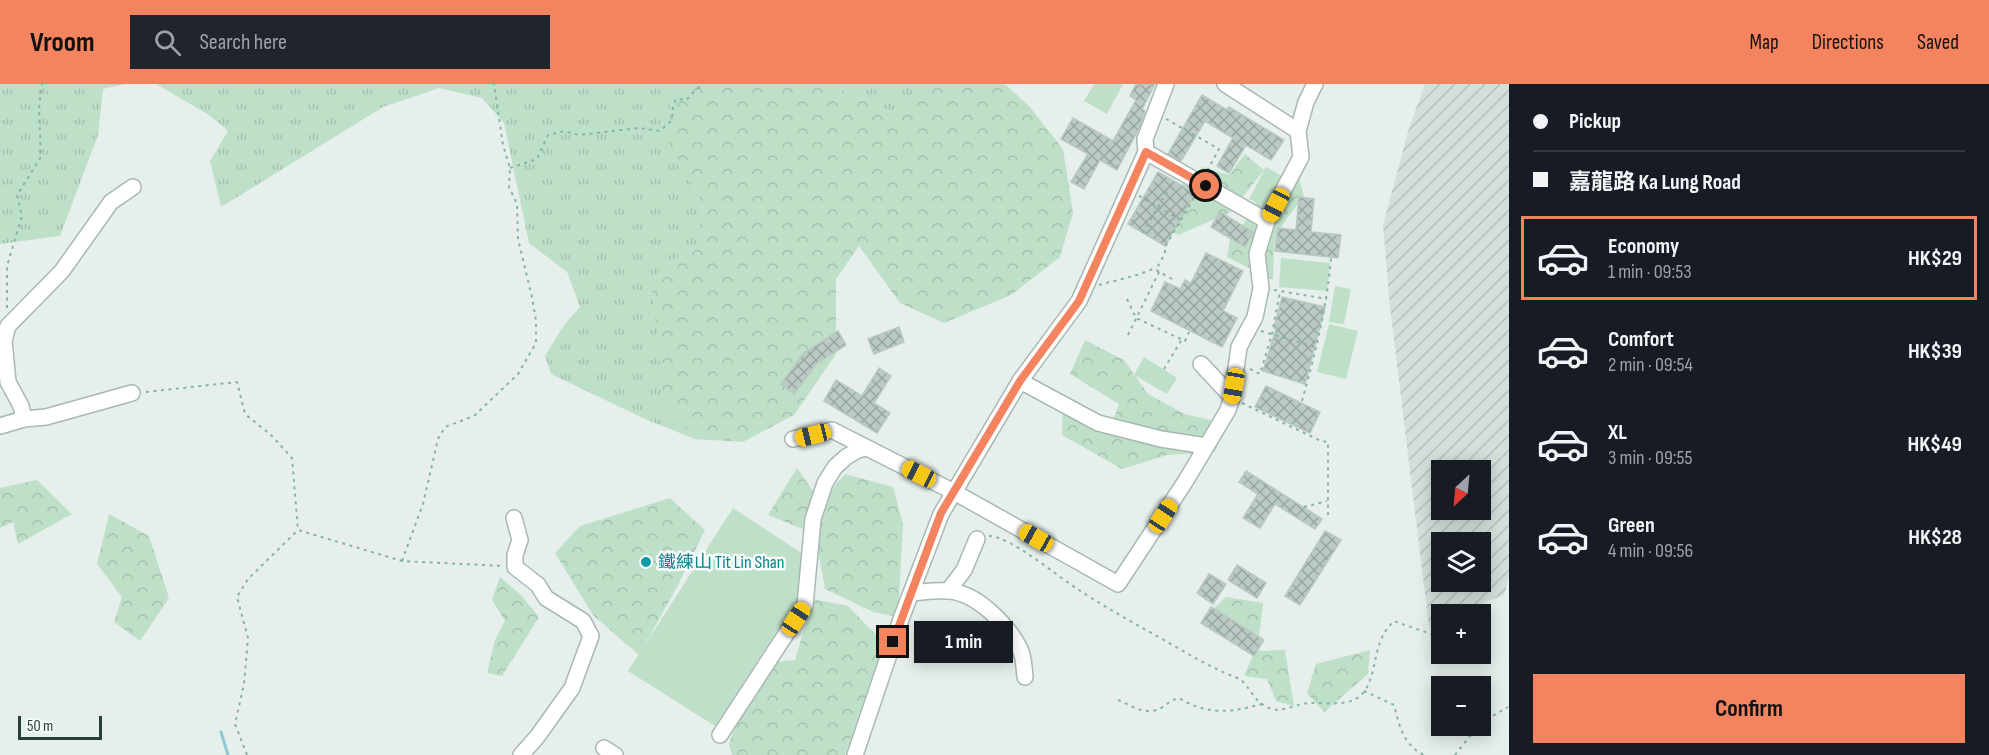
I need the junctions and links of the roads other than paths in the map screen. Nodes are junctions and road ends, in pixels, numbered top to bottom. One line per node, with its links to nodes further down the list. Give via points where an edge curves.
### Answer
1 (1166, 84): 5 (street, via 1145,139)
2 (1225, 84): 4 (street)
3 (1315, 84): 4 (street)
4 (1298, 131): 7 (street, via 1301,157)
5 (1146, 152): 7 (street); 9 (street, via 1079,301)
6 (133, 188): 12 (street, via 111,202 62,271 8,326 4,341 8,382)
7 (1267, 221): 11 (street, via 1257,254 1261,288 1255,317 1239,347)
8 (1201, 364): 11 (street)
9 (1020, 381): 15 (street, via 1098,423); 17 (street)
10 (132, 393): 12 (street, via 46,417)
11 (1232, 398): 15 (street)
12 (24, 419): 13 (street)
13 (0, 426)
14 (794, 440): 16 (street, via 832,430)
15 (1206, 446): 17 (street, via 1118,584)
16 (867, 448): 17 (street); 23 (street, via 846,457 825,483 813,519 805,605)
17 (954, 492): 21 (street)
18 (514, 518): 24 (street, via 520,540 515,567 538,585 546,598 583,621 591,636 572,688)
19 (977, 539): 20 (street, via 964,570)
20 (948, 591): 21 (street); 22 (street, via 961,593 984,607 1005,627 1021,651)
21 (911, 593): 25 (street)
22 (1025, 677)
23 (720, 735)
24 (521, 755)
25 (855, 755)

